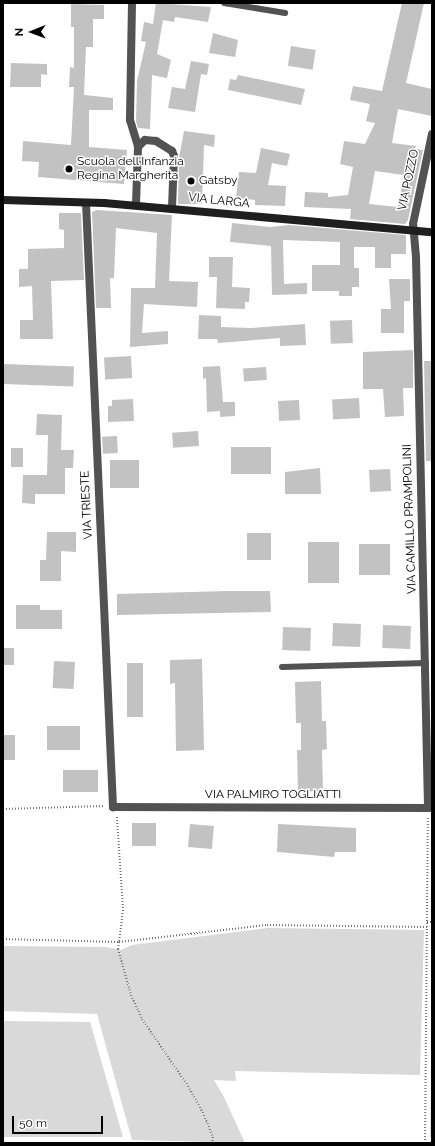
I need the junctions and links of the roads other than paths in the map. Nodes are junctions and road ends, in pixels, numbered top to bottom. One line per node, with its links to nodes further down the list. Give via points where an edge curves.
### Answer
1 (132, 3): 5 (street, via 130,120)
2 (224, 3): 3 (lane)
3 (284, 12)
4 (432, 134): 10 (street, VIA POZZO, via 413,218)
5 (138, 147): 8 (street); 9 (street, via 145,140 156,141 172,151)
6 (3, 200): 7 (street, VIA LARGA)
7 (86, 203): 8 (street, VIA LARGA); 14 (street, VIA TRIESTE)
8 (136, 205): 9 (street, VIA LARGA)
9 (172, 209): 10 (street, VIA LARGA)
10 (413, 230): 11 (street, VIA LARGA); 12 (street, VIA CAMILLO PRAMPOLINI, via 416,257)
11 (432, 232)
12 (426, 663): 13 (lane); 15 (street, VIA CAMILLO PRAMPOLINI)
13 (282, 667)
14 (113, 807): 15 (street, VIA PALMIRO TOGLIATTI)
15 (430, 807)

